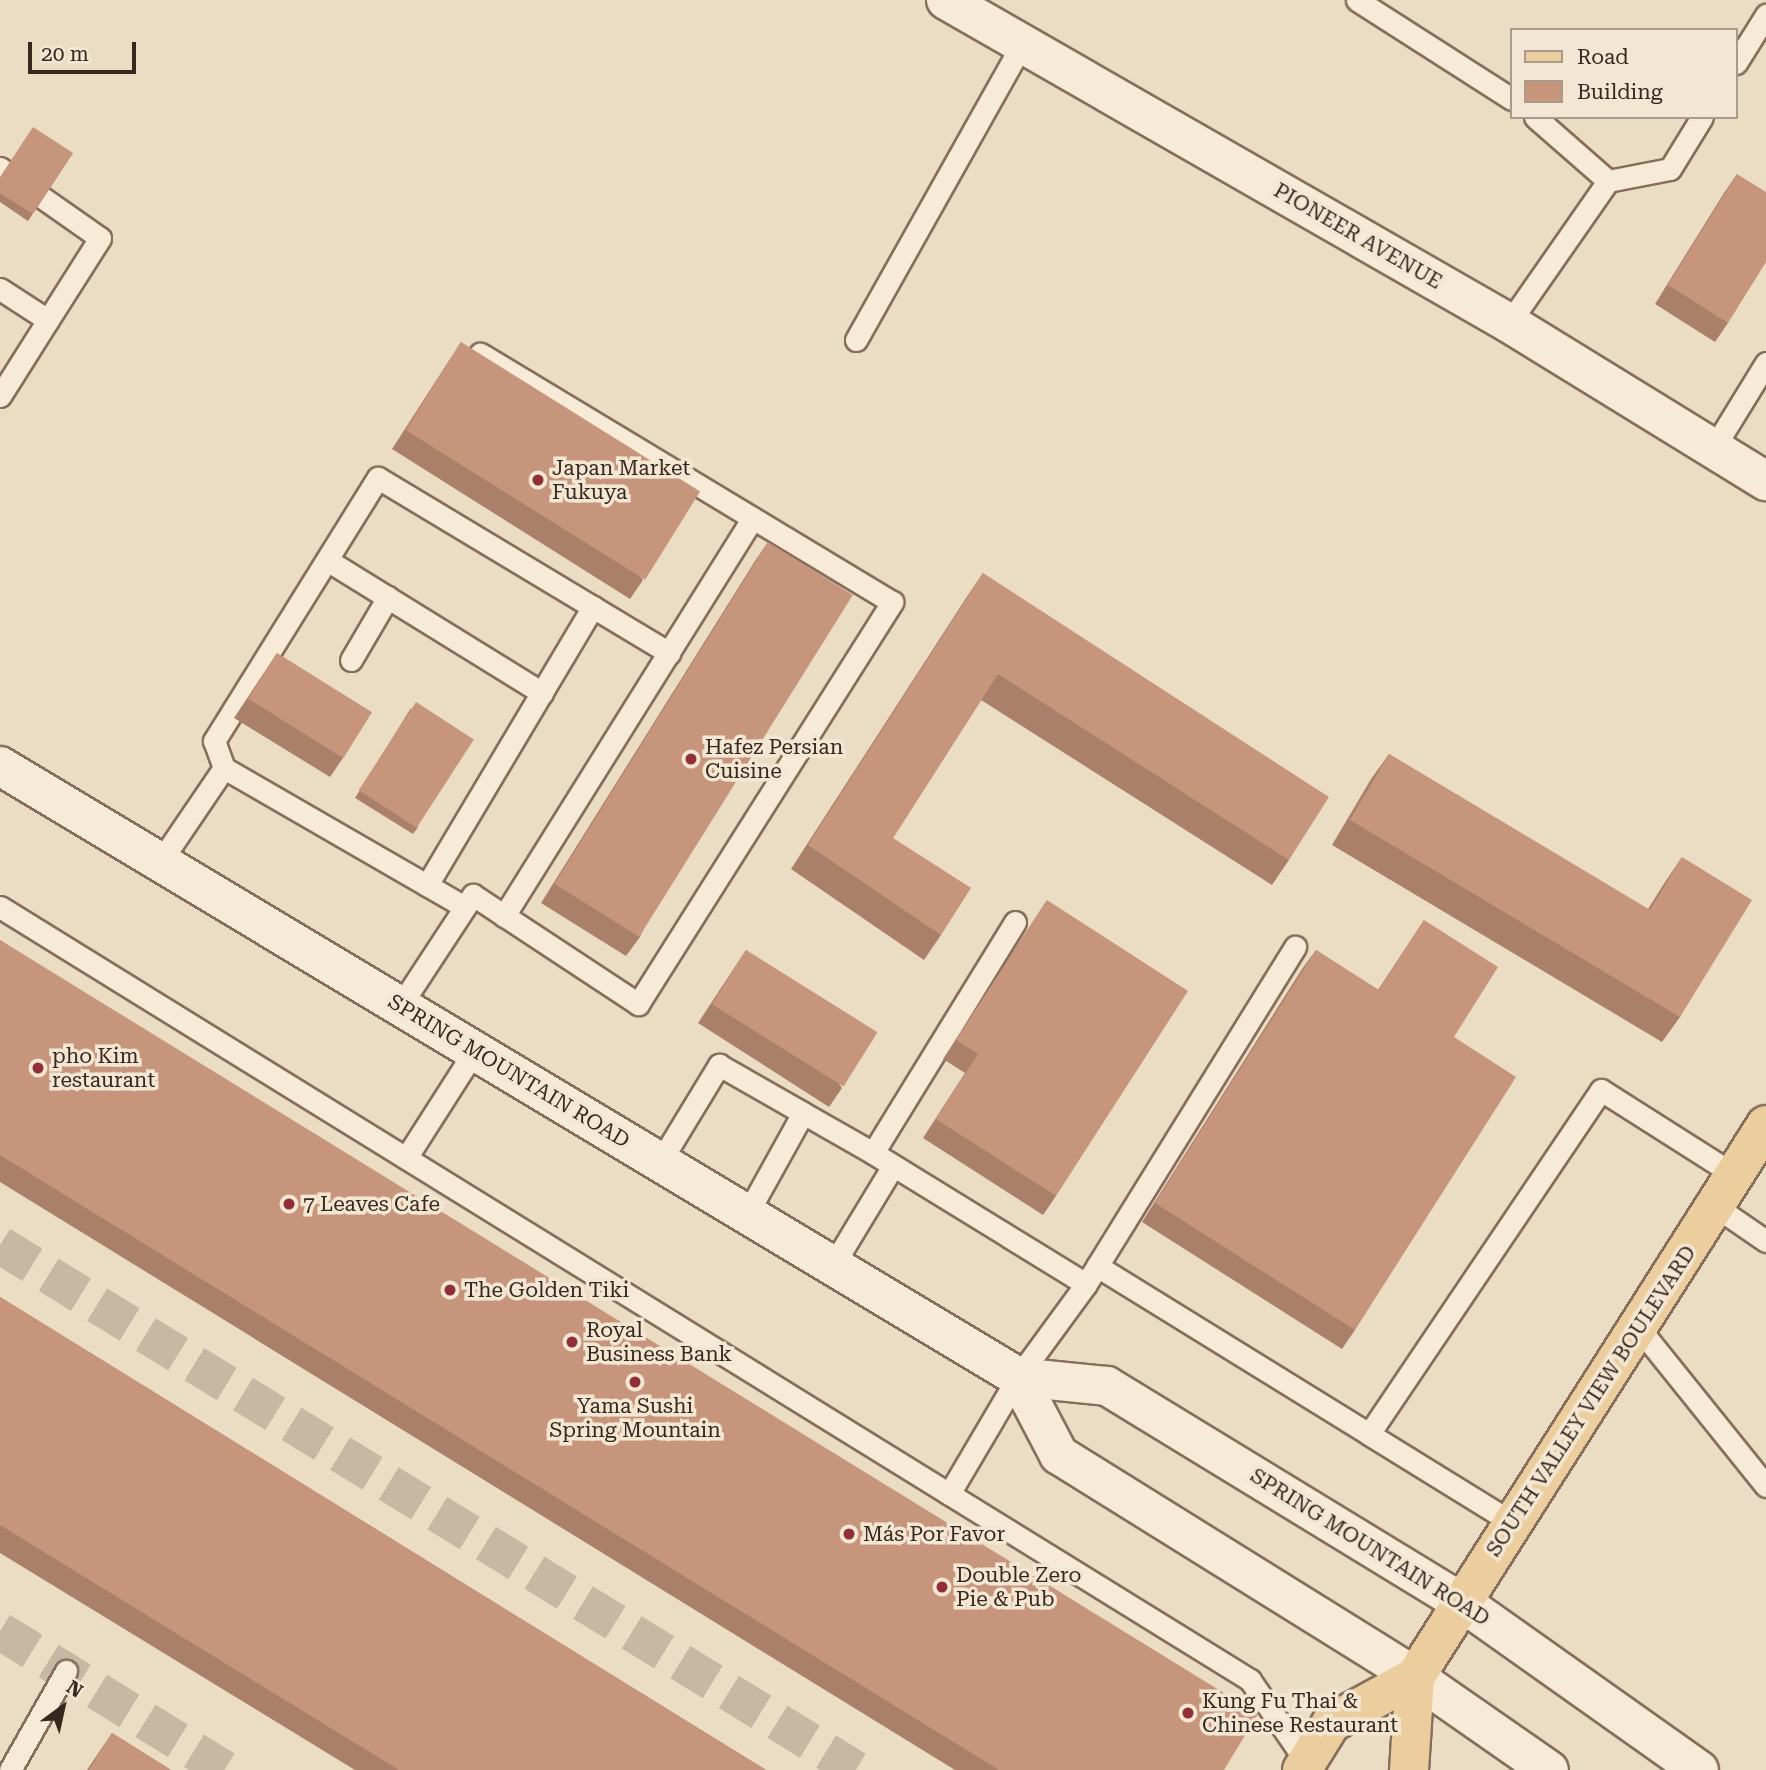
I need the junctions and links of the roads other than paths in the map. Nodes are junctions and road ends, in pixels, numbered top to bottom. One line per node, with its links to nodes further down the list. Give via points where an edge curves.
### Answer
1 (946, 0): 4 (main road, PIONEER AVENUE)
2 (1357, 0): 6 (lane)
3 (1766, 15): 5 (lane)
4 (1022, 44): 13 (main road, PIONEER AVENUE); 14 (lane)
5 (1738, 60)
6 (1510, 98)
7 (1537, 119): 10 (lane)
8 (1701, 119): 10 (lane, via 1670,169)
9 (0, 168): 12 (lane, via 100,238)
10 (1608, 181): 13 (lane)
11 (0, 289): 12 (lane)
12 (48, 320): 17 (lane)
13 (1509, 323): 18 (main road, PIONEER AVENUE)
14 (856, 340)
15 (480, 353): 20 (lane)
16 (1766, 363): 18 (lane)
17 (0, 396)
18 (1713, 449): 19 (main road, PIONEER AVENUE)
19 (1766, 481)
20 (753, 518): 24 (lane); 33 (lane, via 892,602 638,1004)
21 (327, 560): 22 (lane); 23 (lane, via 378,478); 28 (lane, via 214,741)
22 (388, 597): 25 (lane); 26 (lane)
23 (593, 607): 24 (lane); 26 (lane)
24 (669, 653): 33 (lane)
25 (351, 660)
26 (542, 693): 30 (lane)
27 (0, 766): 29 (main road, SPRING MOUNTAIN ROAD)
28 (224, 768): 29 (lane); 30 (lane)
29 (160, 862): 36 (main road, SPRING MOUNTAIN ROAD)
30 (427, 885): 32 (lane)
31 (0, 907): 41 (lane)
32 (465, 907): 33 (lane, via 473,895); 36 (lane)
33 (504, 916)
34 (1015, 922): 40 (lane)
35 (1295, 947): 48 (lane)
36 (400, 1006): 37 (main road, SPRING MOUNTAIN ROAD)
37 (474, 1050): 41 (lane); 42 (main road, SPRING MOUNTAIN ROAD)
38 (803, 1113): 40 (lane); 42 (lane, via 719,1065); 45 (lane)
39 (1766, 1125): 44 (main road, SOUTH VALLEY VIEW BOULEVARD)
40 (873, 1153): 43 (lane)
41 (406, 1158): 53 (lane)
42 (660, 1162): 45 (main road, SPRING MOUNTAIN ROAD)
43 (893, 1166): 47 (lane); 48 (lane)
44 (1725, 1191): 46 (lane); 49 (main road, SOUTH VALLEY VIEW BOULEVARD); 51 (lane, via 1601,1090)
45 (747, 1214): 47 (main road, SPRING MOUNTAIN ROAD)
46 (1766, 1241)
47 (833, 1265): 50 (main road, SPRING MOUNTAIN ROAD)
48 (1091, 1275): 50 (lane); 51 (lane)
49 (1638, 1327): 52 (lane); 54 (main road, SOUTH VALLEY VIEW BOULEVARD)
50 (1018, 1377): 53 (lane); 55 (main road, SPRING MOUNTAIN ROAD, via 1107,1386); 57 (main road, via 1059,1455)
51 (1369, 1434): 54 (lane)
52 (1766, 1486)
53 (949, 1494): 58 (lane, via 1250,1680)
54 (1513, 1523): 55 (main road, SOUTH VALLEY VIEW BOULEVARD)
55 (1462, 1603): 57 (main road, SOUTH VALLEY VIEW BOULEVARD); 62 (main road, SPRING MOUNTAIN ROAD)
56 (66, 1671): 59 (lane)
57 (1415, 1677): 58 (main road, SOUTH VALLEY VIEW BOULEVARD, via 1331,1723); 60 (main road, SOUTH VALLEY VIEW BOULEVARD); 61 (main road)
58 (1304, 1766)
59 (10, 1770)
60 (1409, 1770)
61 (1549, 1770)
62 (1699, 1770)

